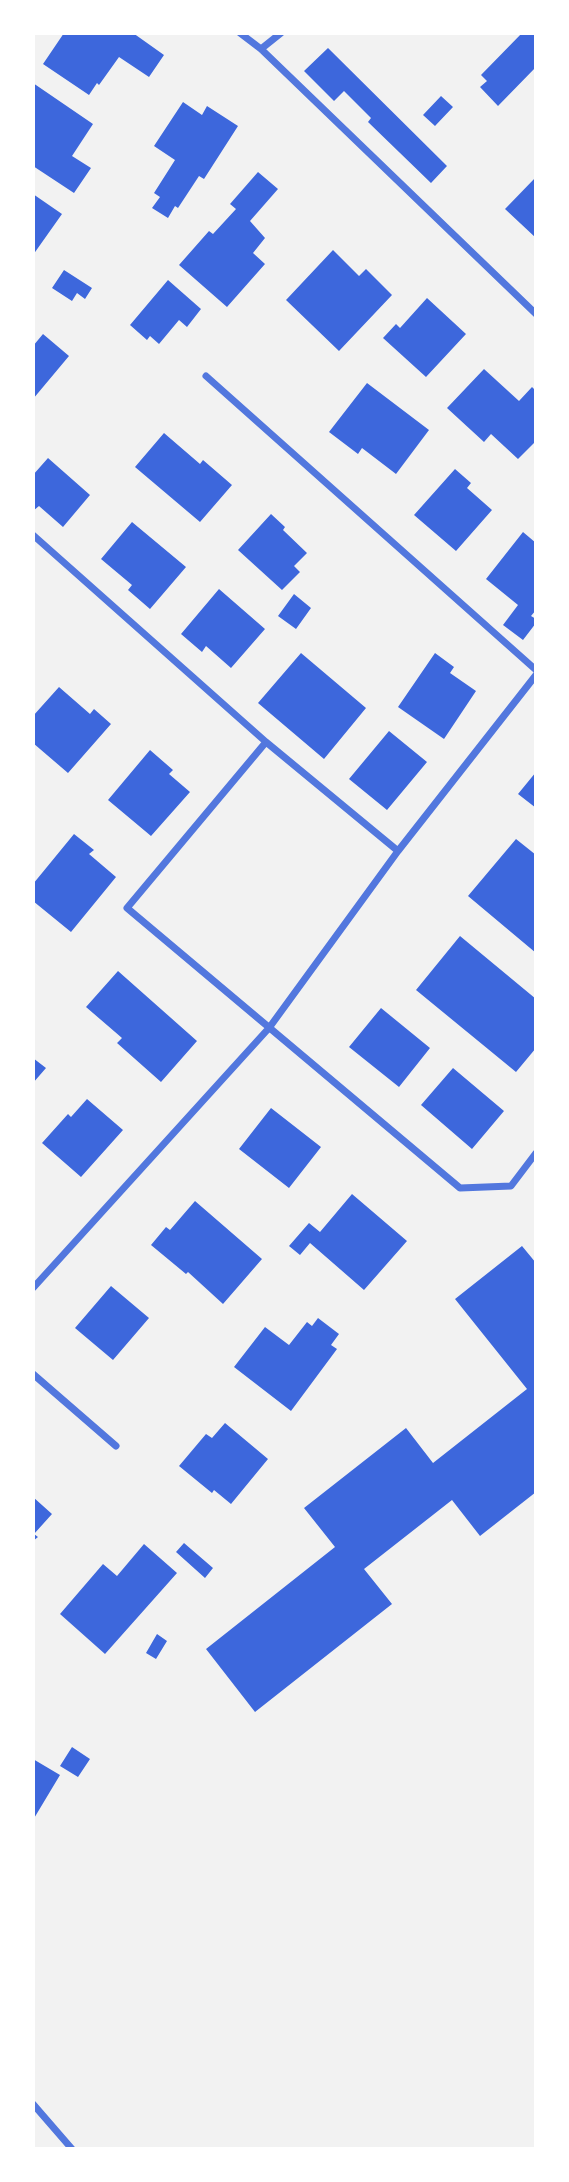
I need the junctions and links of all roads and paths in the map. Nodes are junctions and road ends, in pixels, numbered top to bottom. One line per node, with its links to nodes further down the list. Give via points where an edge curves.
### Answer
1 (240, 33): 3 (street)
2 (281, 33): 3 (street)
3 (261, 49): 4 (street)
4 (536, 314)
5 (206, 376): 7 (street)
6 (33, 535): 8 (street)
7 (536, 672): 9 (street)
8 (266, 742): 9 (street); 10 (street, via 127,908)
9 (398, 852): 10 (street)
10 (269, 1028): 11 (street, via 460,1188 511,1186); 12 (street)
11 (536, 1153)
12 (33, 1288)
13 (33, 1374): 14 (street)
14 (116, 1446)
15 (33, 2104): 16 (street)
16 (72, 2149)

